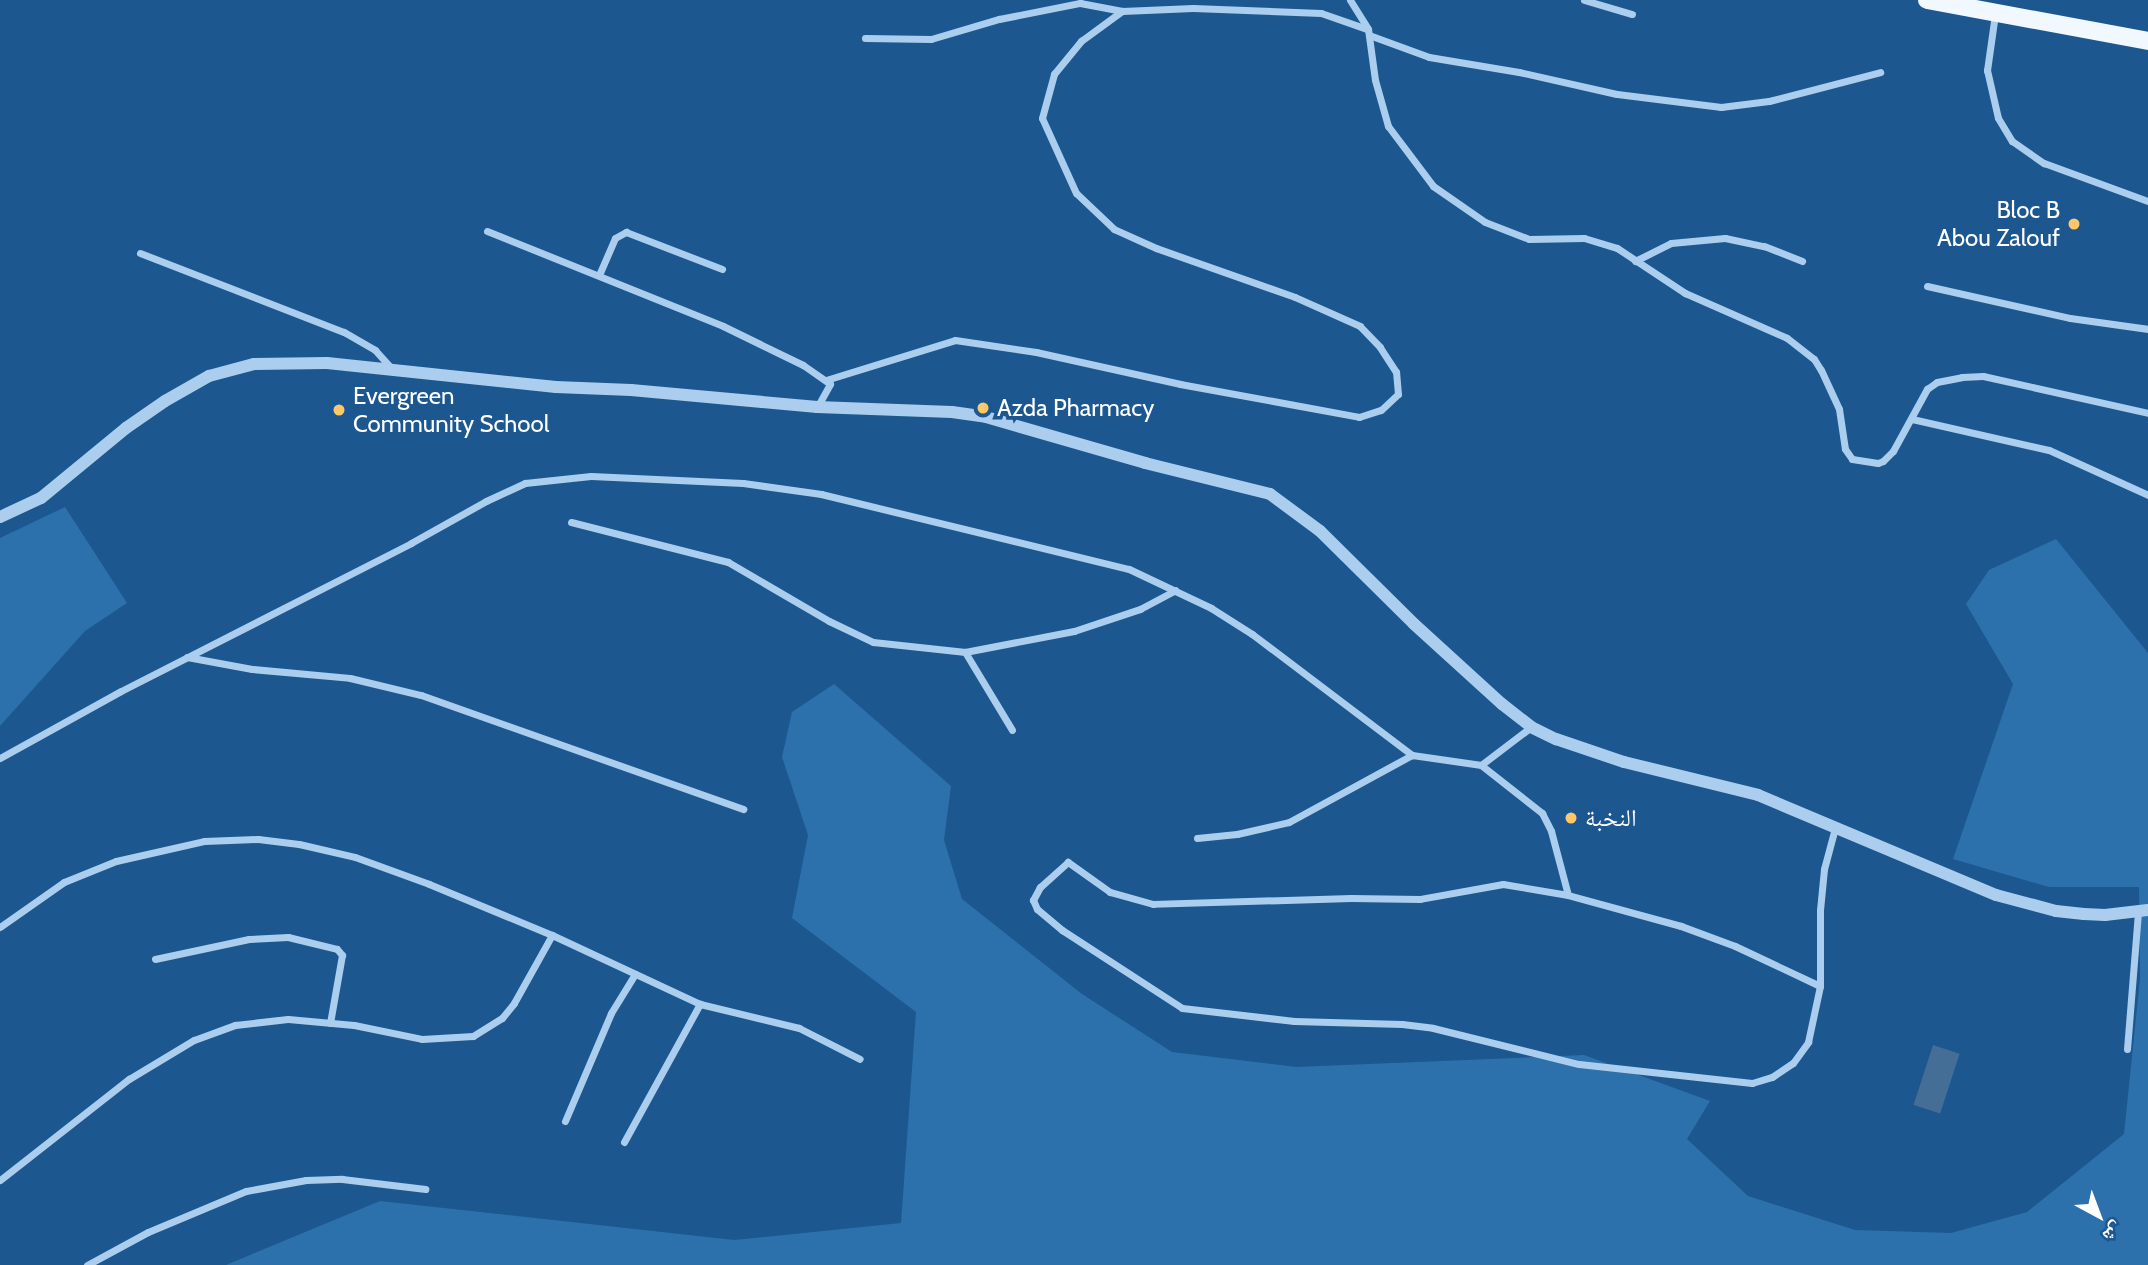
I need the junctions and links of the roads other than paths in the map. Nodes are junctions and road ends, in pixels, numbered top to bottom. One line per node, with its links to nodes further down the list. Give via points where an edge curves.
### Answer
1 (1350, 0): 7 (street)
2 (1584, 0): 6 (street)
3 (1927, 0): 5 (main road)
4 (1122, 11): 7 (street, via 1193,8 1321,13); 8 (street, via 1080,3 931,39); 21 (street, via 1080,41 1054,74 1042,118 1076,193 1114,229 1360,326 1396,372 1398,394 1381,410 1359,418 1036,352 955,340)
5 (1995, 13): 9 (main road); 11 (street, via 1987,70 1998,118 2012,141 2044,163)
6 (1632, 14)
7 (1368, 32): 10 (street, via 1429,57 1617,94 1721,107 1769,101); 14 (street, via 1374,80 1388,126 1433,186 1485,222 1529,239 1599,241)
8 (865, 38)
9 (2148, 41)
10 (1880, 72)
11 (2148, 201)
12 (487, 230): 17 (street)
13 (140, 253): 20 (street, via 344,332 374,350)
14 (1635, 261): 15 (street, via 1671,243 1725,238 1765,246); 24 (street, via 1685,293 1787,338 1814,359 1839,409 1845,449 1852,459 1883,461)
15 (1802, 261)
16 (722, 269): 17 (street, via 626,232 615,238)
17 (599, 275): 21 (street, via 723,326)
18 (1927, 286): 19 (street)
19 (2148, 330)
20 (391, 368): 22 (street, via 556,387); 26 (street, via 290,361 254,364 209,376 141,416 41,498)
21 (826, 380): 22 (street, via 830,386)
22 (817, 407): 31 (street, via 986,417 1270,494 1320,531 1414,624)
23 (2148, 414): 24 (street, via 1983,376 1937,382 1920,399)
24 (1912, 419): 25 (street, via 2049,450)
25 (2148, 495)
26 (0, 517)
27 (571, 522): 29 (street, via 729,562 873,642)
28 (1175, 590): 29 (street, via 1140,609 1074,631); 30 (street, via 1129,569 821,494 743,483 562,477 526,483 486,501); 33 (street, via 1252,634)
29 (965, 652): 32 (street)
30 (187, 657): 34 (street); 36 (street, via 252,669 350,678 414,693)
31 (1531, 727): 35 (street); 37 (street, via 1578,749 1758,794)
32 (1012, 730)
33 (1412, 755): 35 (street); 38 (street, via 1289,822)
34 (0, 758)
35 (1481, 765): 39 (street, via 1542,813)
36 (743, 809)
37 (1835, 828): 40 (street, via 2020,902 2084,914); 45 (street, via 1824,869)
38 (1197, 838)
39 (1568, 895): 45 (street, via 1713,938); 45 (street, via 1503,884 1420,899 1153,904 1110,892 1068,862 1046,880 1033,900 1062,930 1182,1008 1294,1021 1423,1027 1579,1064 1733,1082 1772,1077 1793,1063 1808,1042)
40 (2143, 911): 48 (street)
41 (0, 927): 42 (street, via 55,887 116,861 192,843 258,839 355,857)
42 (552, 935): 44 (street); 47 (street, via 514,1003 502,1018 473,1037 422,1039)
43 (155, 959): 47 (street, via 249,939 288,937 337,948 342,955)
44 (635, 974): 46 (street); 50 (street, via 611,1013)
45 (1819, 986)
46 (699, 1004): 49 (street, via 799,1028); 51 (street)
47 (330, 1023): 52 (street, via 258,1020 194,1040 129,1079)
48 (2127, 1049)
49 (860, 1059)
50 (565, 1121)
51 (624, 1142)
52 (0, 1180)
53 (425, 1189): 54 (street, via 342,1179 258,1188 148,1232)
54 (87, 1265)

